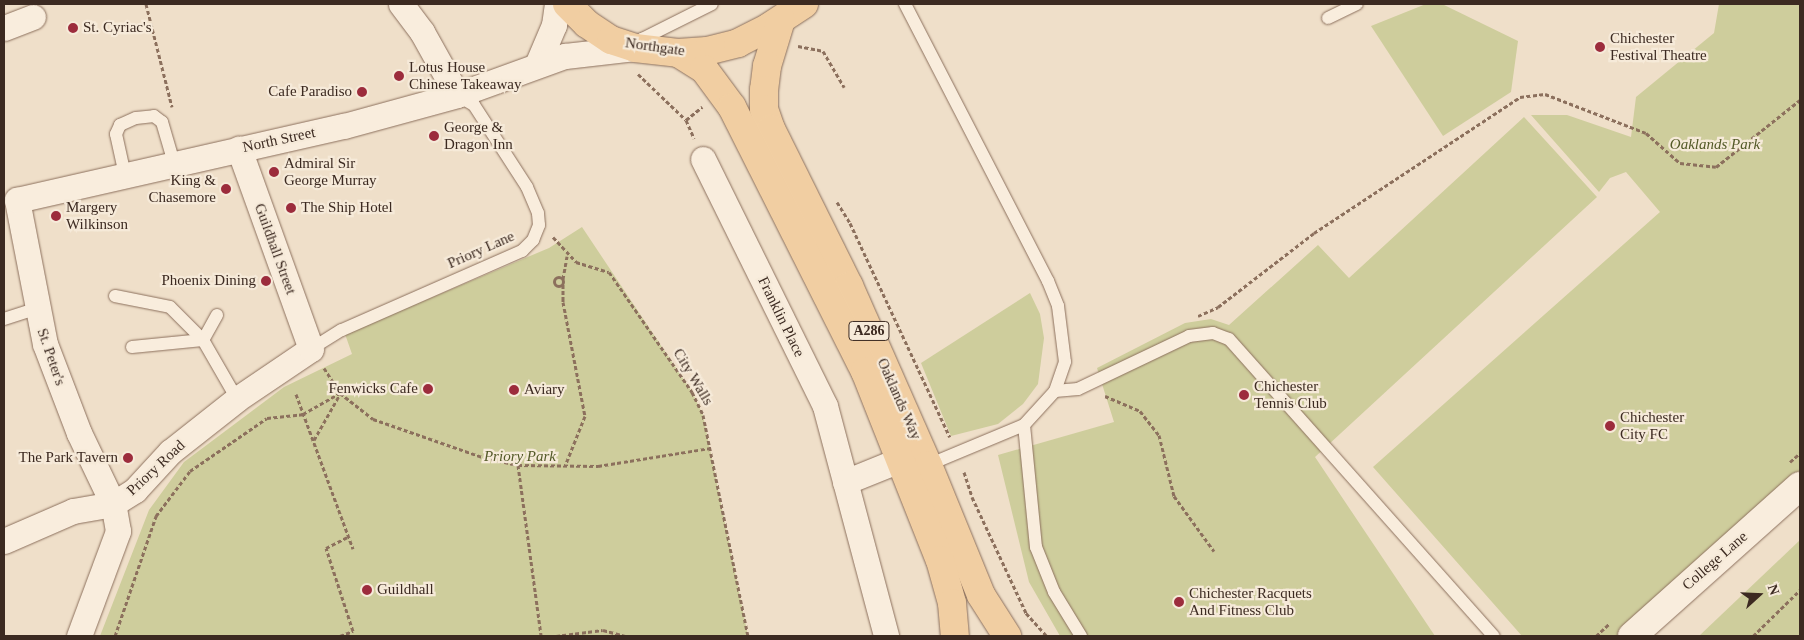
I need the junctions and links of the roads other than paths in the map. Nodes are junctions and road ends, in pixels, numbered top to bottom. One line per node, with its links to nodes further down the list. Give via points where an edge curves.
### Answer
1 (401, 4): 14 (street, via 422,32)
2 (557, 4): 13 (street, via 554,24)
3 (567, 4): 12 (main road, Northgate / A286, via 598,33)
4 (712, 4): 12 (lane, via 642,39)
5 (905, 4): 27 (lane, via 1055,297 1064,336 1065,362)
6 (1357, 4): 9 (lane)
7 (789, 10): 11 (main road, Northgate / A286, via 736,43 707,51); 31 (main road, Oaklands Way / A286, via 767,66 764,109 849,286)
8 (33, 17): 10 (street)
9 (1328, 18)
10 (4, 28)
11 (678, 53): 12 (main road, Northgate / A286); 30 (main road, Oaklands Way / A286, via 704,69 732,107 865,371)
12 (638, 59): 13 (street, North Street, via 572,55)
13 (537, 65): 14 (street, North Street)
14 (457, 95): 15 (street, North Street, via 344,126); 26 (lane, Priory Lane, via 474,105 527,187 537,211 534,240 522,252 342,330)
15 (239, 149): 17 (street, North Street); 26 (street, Guildhall Street)
16 (703, 159): 32 (street, Franklin Place, via 825,406)
17 (174, 163): 18 (street, North Street); 18 (lane, via 162,122 154,116 136,118 120,125 116,134)
18 (125, 175): 19 (street, North Street)
19 (17, 200): 21 (street, St. Peter's)
20 (115, 296): 24 (lane, via 170,307)
21 (37, 308): 23 (lane); 34 (street, St. Peter's, via 45,344 79,433)
22 (217, 315): 24 (lane)
23 (4, 319)
24 (203, 340): 25 (lane); 28 (lane)
25 (132, 347)
26 (311, 349): 28 (street, Priory Road)
27 (1054, 391): 29 (lane); 41 (lane, via 1078,389 1189,336 1212,333 1229,339)
28 (237, 399): 34 (street, Priory Road, via 170,452 135,490)
29 (1024, 425): 31 (lane); 40 (lane, via 1036,547 1054,592)
30 (902, 459): 32 (street); 38 (main road, Oaklands Way / A286, via 952,602)
31 (928, 465): 39 (main road, Oaklands Way / A286, via 981,595)
32 (845, 482): 37 (street, Franklin Place)
33 (1800, 486): 42 (street, College Lane)
34 (113, 504): 35 (street, via 72,511); 36 (street, Priory Road, via 118,531)
35 (4, 541)
36 (79, 636)
37 (886, 636)
38 (955, 636)
39 (1007, 636)
40 (1081, 636)
41 (1494, 636)
42 (1632, 636)

